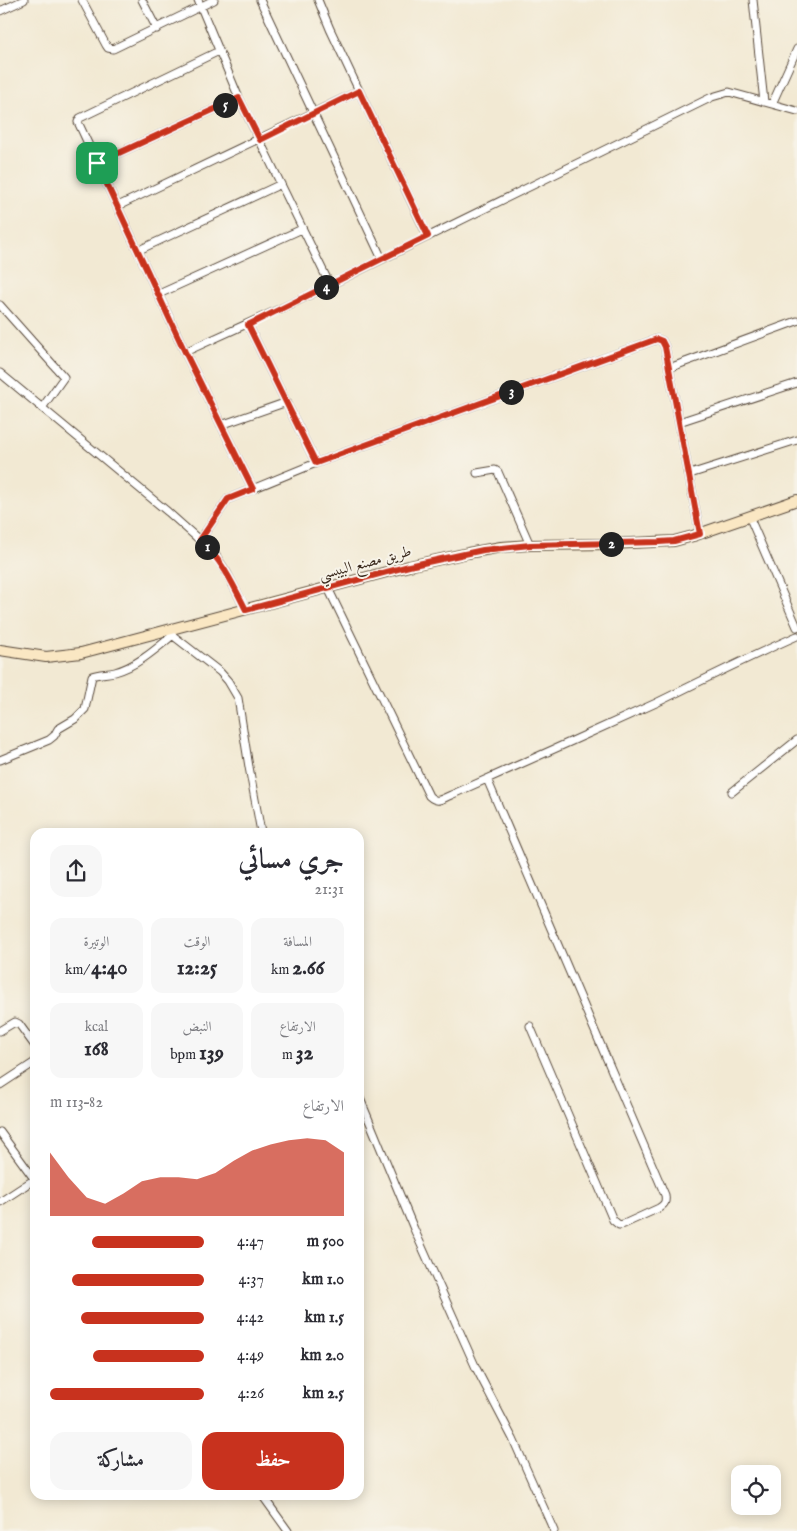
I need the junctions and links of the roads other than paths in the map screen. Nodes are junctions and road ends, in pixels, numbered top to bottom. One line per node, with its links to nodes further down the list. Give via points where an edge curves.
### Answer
1 (24, 0): 9 (street)
2 (82, 0): 10 (street, via 108,48 113,49)
3 (142, 0): 10 (street)
4 (214, 0): 8 (street)
5 (261, 0): 18 (street)
6 (318, 0): 13 (street)
7 (752, 0): 15 (street)
8 (200, 3): 10 (street); 12 (street)
9 (0, 12)
10 (157, 29)
11 (797, 48): 16 (street)
12 (219, 52): 14 (street); 20 (street, via 80,118 78,124)
13 (359, 91): 18 (street); 24 (street)
14 (239, 98): 19 (street); 20 (street)
15 (764, 102): 16 (street); 24 (street, via 728,92 712,97)
16 (772, 104): 17 (street)
17 (797, 111)
18 (313, 115): 19 (street); 26 (street)
19 (260, 140): 21 (street); 22 (street)
20 (97, 163): 22 (street)
21 (281, 184): 23 (street); 25 (street)
22 (118, 206): 25 (street)
23 (302, 229): 27 (street); 28 (street)
24 (428, 236): 26 (street)
25 (139, 250): 28 (street)
26 (382, 260): 27 (street)
27 (330, 285): 31 (street)
28 (159, 294): 32 (street)
29 (0, 305): 37 (street, via 64,377)
30 (797, 321): 33 (street)
31 (248, 325): 32 (street); 36 (street)
32 (185, 352): 39 (street)
33 (669, 368): 38 (street); 41 (street, via 665,347 657,339)
34 (0, 374): 37 (street)
35 (797, 383): 38 (street)
36 (287, 402): 39 (street); 41 (street)
37 (42, 408): 48 (street)
38 (679, 422): 43 (street)
39 (221, 425): 44 (street)
40 (797, 440): 43 (street)
41 (316, 463): 44 (street)
42 (477, 472): 49 (street, via 498,472)
43 (690, 474): 47 (street)
44 (253, 489): 48 (street, via 228,499)
45 (797, 500): 46 (main road, طريق مصنع البيبسي)
46 (749, 516): 47 (main road, طريق مصنع البيبسي); 52 (street)
47 (700, 534): 49 (main road, طريق مصنع البيبسي, via 659,542)
48 (200, 540): 51 (street, via 228,573)
49 (530, 545): 50 (main road, طريق مصنع البيبسي, via 468,553)
50 (328, 588): 51 (main road, طريق مصنع البيبسي); 58 (street, via 429,796 438,801)
51 (246, 610): 53 (main road, طريق مصنع البيبسي)
52 (797, 627)
53 (170, 633): 55 (main road, طريق مصنع البيبسي, via 65,655 35,656); 57 (street, via 148,655 125,668 92,676 85,709 49,740); 60 (street, via 220,672 238,698)
54 (797, 636): 58 (street)
55 (0, 650)
56 (797, 740): 59 (street)
57 (0, 760)
58 (486, 780): 61 (street, via 665,1195 664,1205 624,1224 619,1225 613,1220)
59 (732, 792)
60 (261, 828)
61 (530, 1026)
62 (0, 1031): 63 (street, via 15,1022)
63 (30, 1039)
64 (30, 1065): 65 (street)
65 (0, 1085)
66 (364, 1108): 73 (street, via 476,1368 513,1439)
67 (0, 1132): 68 (street)
68 (30, 1173)
69 (30, 1183): 70 (street)
70 (0, 1202)
71 (266, 1500): 72 (street)
72 (288, 1531)
73 (554, 1531)

